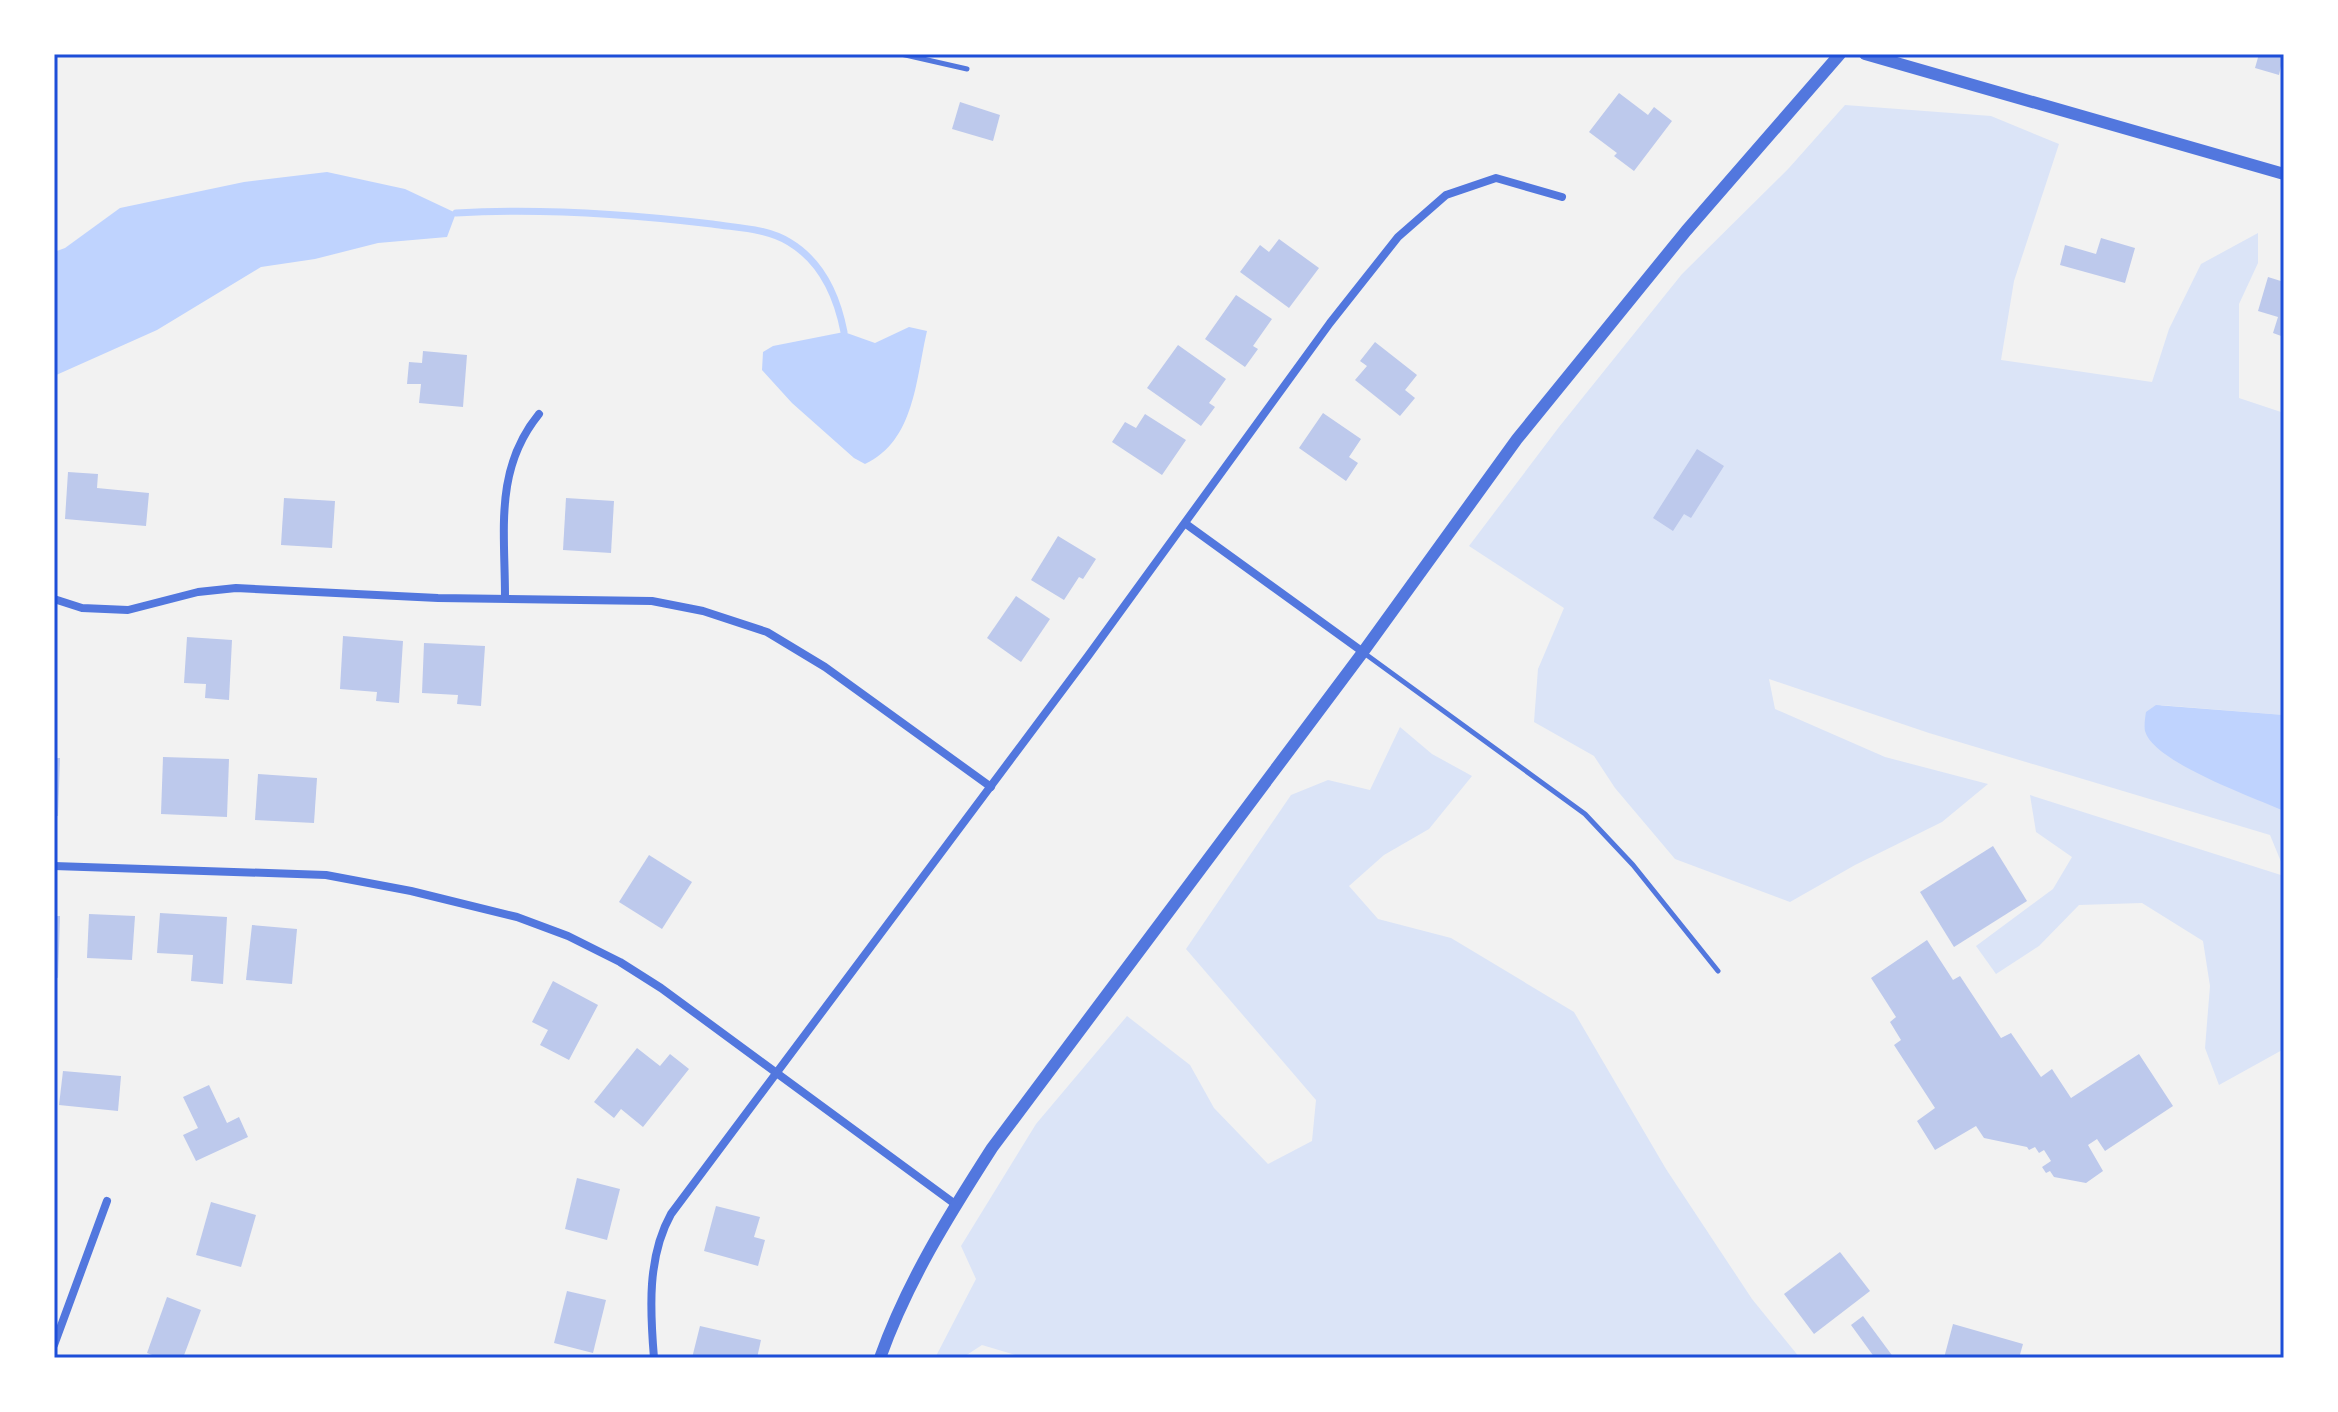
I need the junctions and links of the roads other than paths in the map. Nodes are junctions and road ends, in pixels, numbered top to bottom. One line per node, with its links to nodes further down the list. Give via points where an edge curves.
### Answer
1 (901, 54): 4 (lane)
2 (1840, 54): 11 (street, via 1686,231 1517,439)
3 (1865, 54): 5 (street)
4 (967, 69)
5 (2284, 174)
6 (1562, 197): 8 (street, via 1496,178 1446,195 1398,237 1330,323)
7 (539, 414): 9 (street, via 523,434 505,493)
8 (1186, 524): 11 (street); 12 (street)
9 (505, 597): 10 (street, via 236,588 128,610 82,608); 12 (street, via 652,601 767,632 825,667)
10 (54, 599)
11 (1363, 652): 14 (lane, via 1585,814); 17 (street)
12 (991, 787): 15 (street)
13 (54, 866): 15 (street, via 326,875 517,917 620,962)
14 (1718, 971)
15 (777, 1074): 17 (street); 21 (street, via 664,1227 650,1314)
16 (107, 1201): 19 (street)
17 (955, 1204): 22 (street, via 914,1277)
18 (54, 1317): 19 (street)
19 (64, 1321): 20 (street)
20 (54, 1345)
21 (654, 1358)
22 (880, 1358)

